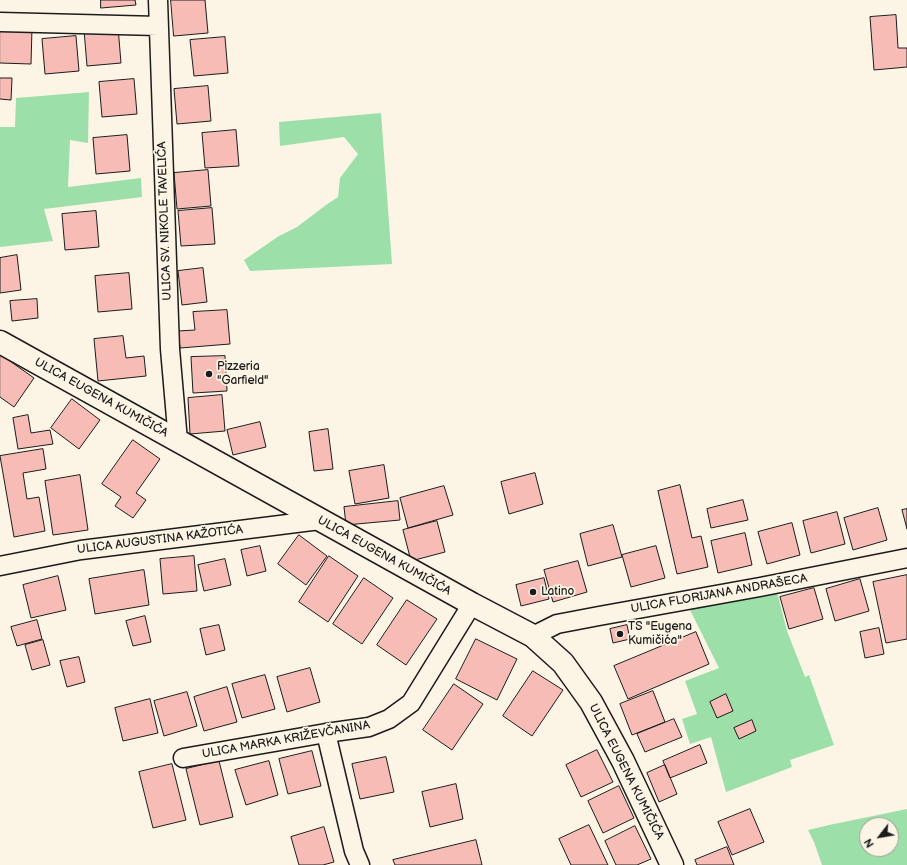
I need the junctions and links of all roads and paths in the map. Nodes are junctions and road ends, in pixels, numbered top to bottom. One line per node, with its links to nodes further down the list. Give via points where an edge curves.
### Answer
1 (158, 0): 3 (street, ULICA SV. NIKOLE TAVELIĆA)
2 (0, 22): 3 (street)
3 (158, 26): 5 (street, ULICA SV. NIKOLE TAVELIĆA, via 170,349)
4 (0, 342): 5 (street, ULICA EUGENA KUMIČIĆA)
5 (178, 441): 6 (street, ULICA EUGENA KUMIČIĆA)
6 (320, 520): 8 (street, ULICA AUGUSTINA KAŽOTIĆA, via 81,550); 9 (street, ULICA EUGENA KUMIČIĆA)
7 (907, 558): 10 (street, ULICA FLORIJANA ANDRAŠECA, via 557,624)
8 (0, 566)
9 (472, 604): 10 (street, ULICA EUGENA KUMIČIĆA); 11 (street, ULICA MARKA KRIŽEVČANINA, via 411,703 389,719 369,727)
10 (533, 636): 14 (street, ULICA EUGENA KUMIČIĆA, via 563,663 591,702 623,761)
11 (326, 733): 12 (street, ULICA MARKA KRIŽEVČANINA); 13 (street, via 354,851)
12 (183, 758)
13 (360, 865)
14 (672, 865)

